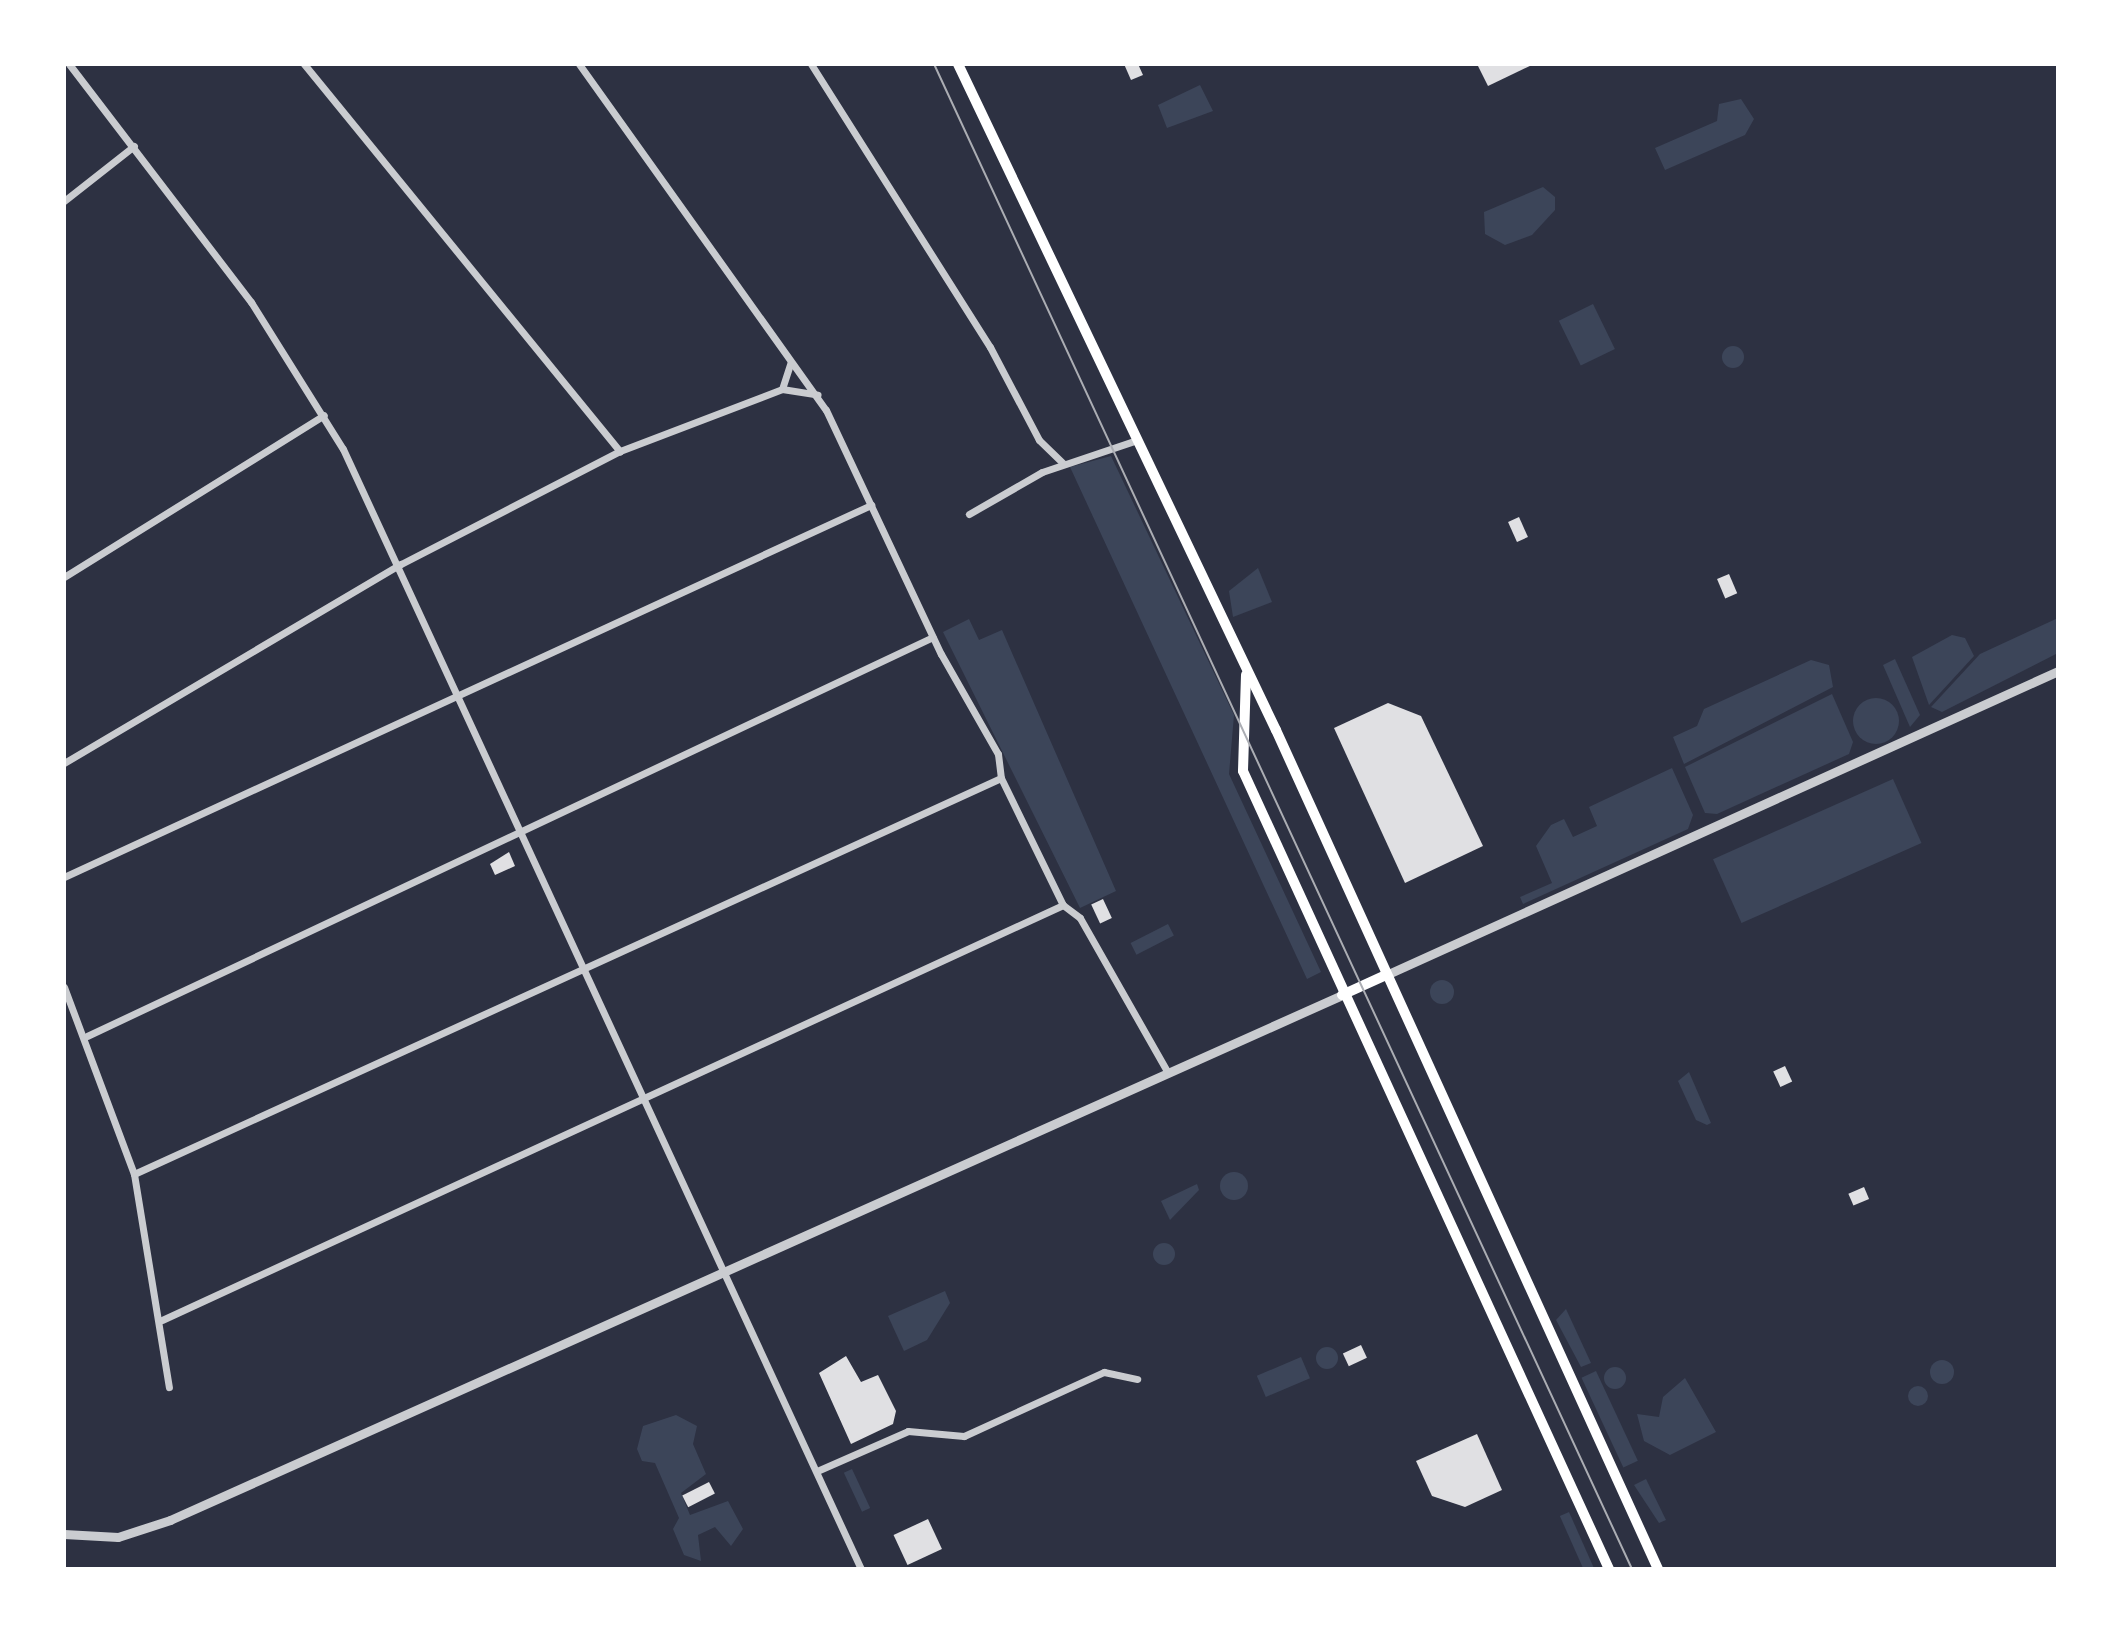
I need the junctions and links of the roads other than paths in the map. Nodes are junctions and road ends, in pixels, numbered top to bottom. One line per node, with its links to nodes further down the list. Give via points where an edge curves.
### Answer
1 (69, 64): 6 (street)
2 (304, 64): 13 (street)
3 (579, 64): 8 (street)
4 (811, 64): 14 (street, via 990,347 1039,440)
5 (958, 64): 12 (main road)
6 (134, 146): 7 (street); 11 (street, via 244,292)
7 (64, 201)
8 (791, 362): 9 (street); 10 (street)
9 (782, 389): 10 (street); 13 (street)
10 (818, 395): 15 (street)
11 (324, 415): 17 (street); 18 (street)
12 (1137, 440): 14 (street); 20 (main road)
13 (620, 451): 17 (street)
14 (1063, 463): 16 (street)
15 (871, 505): 19 (street); 22 (street)
16 (969, 514)
17 (401, 564): 22 (street); 23 (street)
18 (64, 577)
19 (933, 637): 24 (street, via 998,754); 25 (street)
20 (1245, 669): 29 (main road); 31 (main road, via 1243,771)
21 (2058, 671): 29 (street)
22 (461, 697): 25 (street); 26 (street)
23 (64, 763)
24 (1001, 778): 27 (street); 28 (street)
25 (524, 832): 28 (street); 32 (street)
26 (64, 877)
27 (1063, 905): 33 (street, via 1080,918); 34 (street)
28 (588, 967): 34 (street); 35 (street)
29 (1386, 975): 31 (main road); 44 (main road)
30 (64, 987): 32 (street)
31 (1342, 995): 33 (street); 43 (main road)
32 (87, 1036): 35 (street)
33 (1168, 1073): 36 (street)
34 (648, 1097): 36 (street); 37 (street)
35 (134, 1174): 37 (street)
36 (726, 1272): 40 (street); 41 (street, via 156,1525 101,1540)
37 (162, 1320): 39 (street)
38 (1137, 1379): 40 (street, via 1104,1372 964,1436 908,1431)
39 (169, 1387)
40 (817, 1471): 42 (street)
41 (64, 1534)
42 (861, 1569)
43 (1609, 1569)
44 (1658, 1569)

